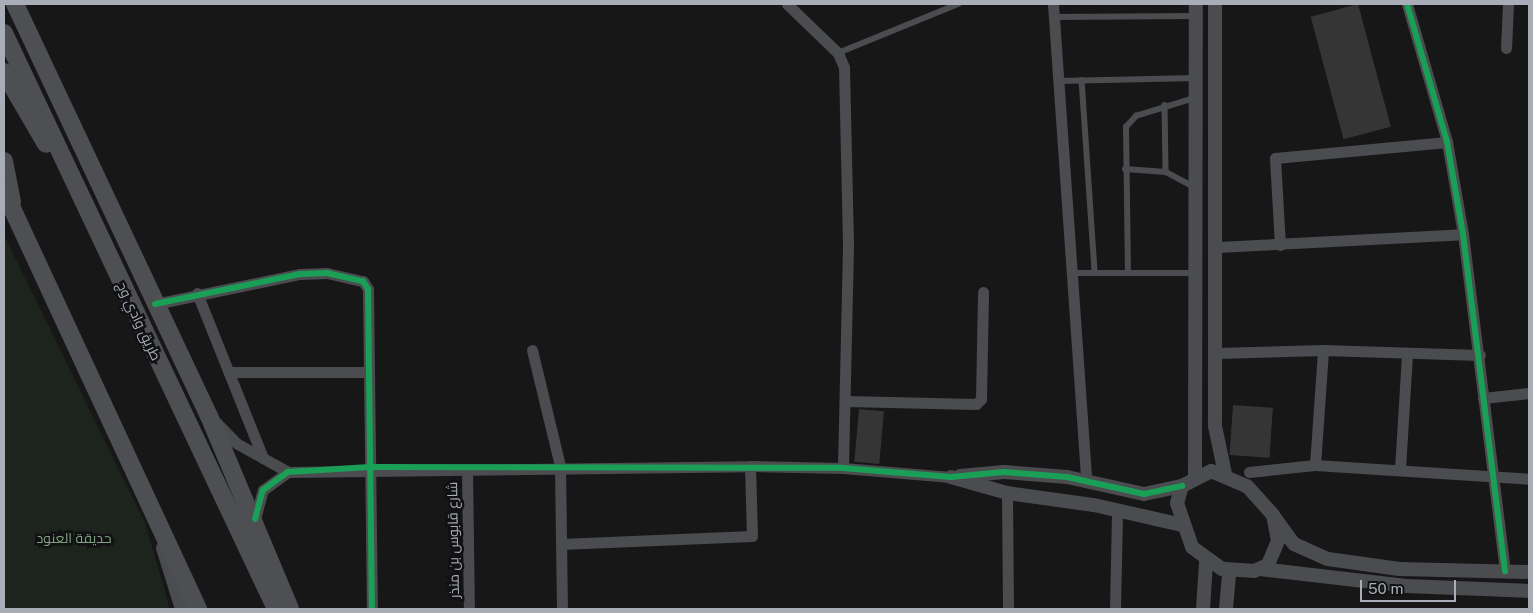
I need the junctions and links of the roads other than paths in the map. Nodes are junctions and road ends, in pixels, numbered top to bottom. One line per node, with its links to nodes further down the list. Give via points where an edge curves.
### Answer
1 (15, 4): 36 (main road)
2 (786, 4): 12 (street)
3 (958, 4): 12 (lane)
4 (1053, 4): 9 (street)
5 (1214, 4): 29 (street)
6 (1407, 4): 19 (street)
7 (1508, 4): 11 (street)
8 (1196, 10): 9 (lane); 14 (street)
9 (1054, 17): 16 (street)
10 (4, 33): 23 (main road, طريق وادي وج)
11 (1506, 48)
12 (838, 53): 46 (street, via 844,67 848,238)
13 (4, 72): 23 (main road, via 24,113)
14 (1196, 78): 15 (lane); 17 (street)
15 (1082, 80): 16 (lane); 30 (lane)
16 (1059, 81): 32 (street)
17 (1196, 98): 18 (lane); 24 (street)
18 (1165, 106): 21 (lane, via 1128,121); 22 (lane)
19 (1447, 142): 27 (street); 28 (street, via 1275,158)
20 (4, 161): 26 (main road)
21 (1125, 169): 22 (lane); 31 (lane)
22 (1166, 172): 24 (lane)
23 (71, 179): 82 (main road, طريق وادي وج)
24 (1196, 188): 33 (street)
25 (4, 191): 26 (main road)
26 (14, 212): 68 (main road)
27 (1464, 234): 28 (street); 41 (street)
28 (1280, 245): 29 (street)
29 (1218, 247): 39 (street)
30 (1095, 272): 31 (lane); 32 (lane)
31 (1128, 272): 33 (lane)
32 (1072, 273): 65 (street)
33 (1195, 273): 48 (street)
34 (983, 292): 46 (street, via 981,399 976,404)
35 (197, 293): 36 (street); 42 (street); 43 (street, via 300,274 357,278 368,289)
36 (155, 304): 49 (main road)
37 (532, 350): 52 (street)
38 (1323, 350): 39 (street); 40 (street); 51 (street)
39 (1216, 354): 47 (street)
40 (1407, 355): 41 (street); 56 (street)
41 (1480, 355): 45 (street)
42 (229, 372): 43 (street); 50 (street)
43 (368, 372): 54 (street)
44 (1529, 393): 45 (street)
45 (1483, 398): 63 (street)
46 (845, 401): 55 (street)
47 (1216, 409): 48 (street); 60 (street)
48 (1195, 410): 62 (street)
49 (209, 416): 50 (street, via 236,443); 71 (main road)
50 (263, 458): 58 (street)
51 (1315, 464): 56 (street); 59 (street)
52 (560, 466): 53 (street); 57 (street); 73 (street)
53 (750, 466): 55 (street); 73 (street, via 752,536)
54 (370, 467): 57 (street); 58 (street); 84 (street)
55 (843, 468): 61 (street)
56 (1400, 469): 63 (street)
57 (466, 470): 85 (street, شارع قابوس بن منذر)
58 (288, 472): 71 (street, via 263,490)
59 (1249, 472)
60 (1225, 474): 62 (street, via 1211,471); 70 (street, via 1261,498)
61 (952, 477): 65 (street, via 1004,472); 67 (street)
62 (1195, 477): 66 (street)
63 (1491, 478): 64 (street); 77 (street)
64 (1529, 479)
65 (1086, 480): 66 (street, via 1144,494)
66 (1182, 486): 72 (street, via 1177,503)
67 (1007, 493): 69 (street); 87 (street)
68 (150, 507): 80 (street); 81 (main road)
69 (1117, 512): 72 (street); 88 (street)
70 (1273, 516): 75 (street, via 1275,556); 77 (street, via 1294,544 1328,560 1399,569)
71 (255, 519): 83 (main road)
72 (1182, 525): 74 (street)
73 (561, 544): 86 (street)
74 (1206, 562): 76 (street); 89 (street)
75 (1260, 569): 76 (street); 79 (street, via 1406,586)
76 (1229, 571): 90 (street)
77 (1505, 571): 78 (street)
78 (1529, 572)
79 (1529, 591)
80 (182, 609)
81 (198, 609)
82 (276, 609)
83 (290, 609)
84 (372, 609)
85 (469, 609)
86 (562, 609)
87 (1008, 609)
88 (1115, 609)
89 (1204, 609)
90 (1226, 609)

